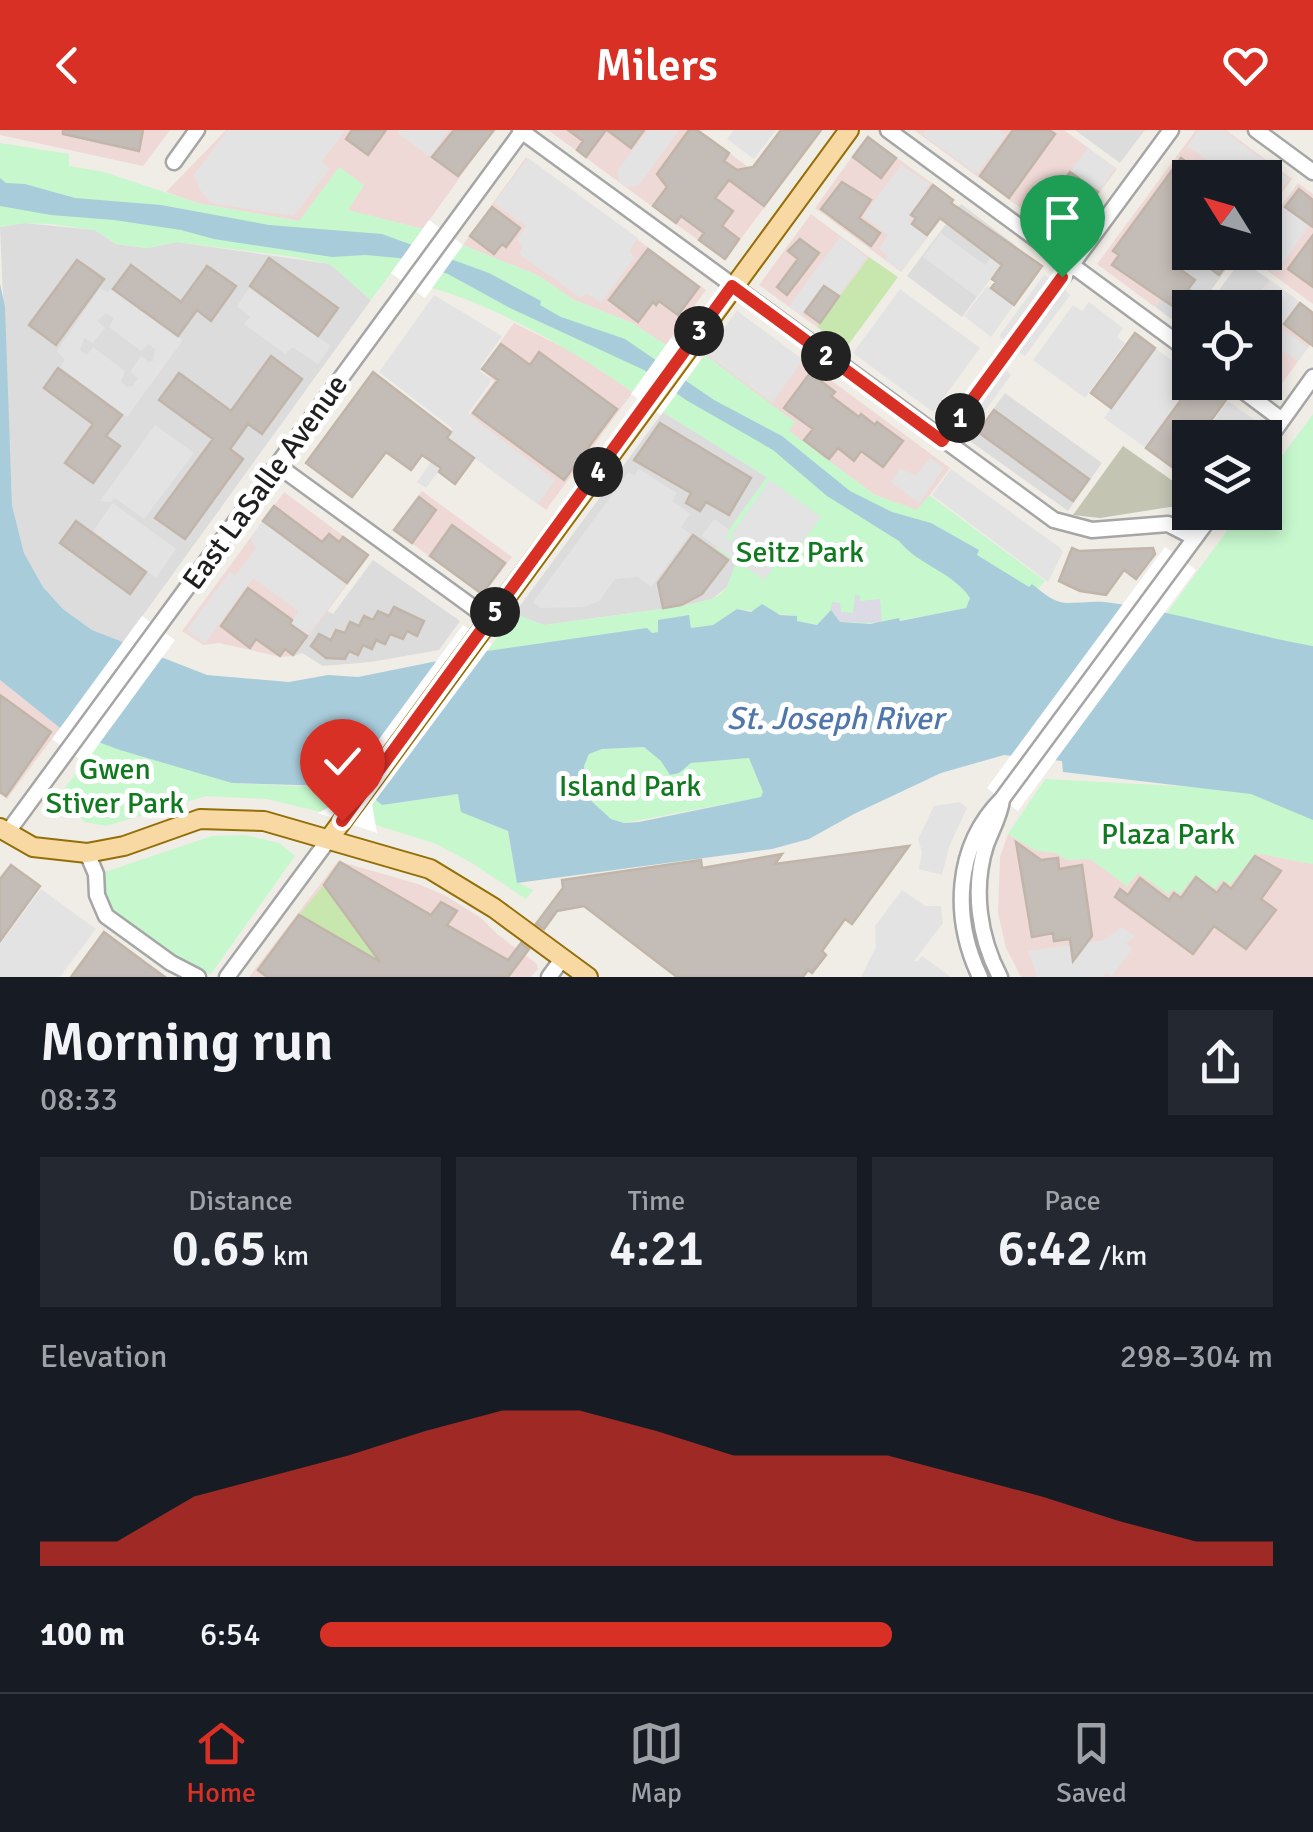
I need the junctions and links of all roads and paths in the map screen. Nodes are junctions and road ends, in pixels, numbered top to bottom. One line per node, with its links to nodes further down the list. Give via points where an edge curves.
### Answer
1 (197, 130): 7 (street)
2 (522, 130): 10 (street); 16 (street, East LaSalle Avenue)
3 (849, 130): 10 (main road)
4 (888, 130): 9 (street)
5 (1171, 130): 9 (street)
6 (1256, 130): 8 (street)
7 (174, 162)
8 (1313, 172)
9 (1071, 265): 11 (street); 15 (street)
10 (732, 286): 15 (street); 19 (main road)
11 (1172, 339)
12 (1313, 377): 14 (street)
13 (1255, 400): 14 (street)
14 (1282, 420)
15 (942, 441): 18 (street, via 1067,526 1168,524)
16 (277, 465): 19 (street); 21 (street, East LaSalle Avenue)
17 (1201, 530): 18 (street)
18 (1195, 538): 20 (street)
19 (484, 627): 22 (main road)
20 (1002, 800): 29 (street, via 980,824 962,888 963,930); 30 (street, via 978,886 980,920)
21 (2, 835): 23 (main road, via 33,847)
22 (329, 840): 23 (main road, via 264,820 216,817); 24 (main road, via 445,877); 26 (street)
23 (87, 853): 25 (street, via 106,916)
24 (563, 958): 27 (street); 28 (main road)
25 (198, 977)
26 (228, 977)
27 (549, 977)
28 (588, 977)
29 (980, 977)
30 (1000, 977)

